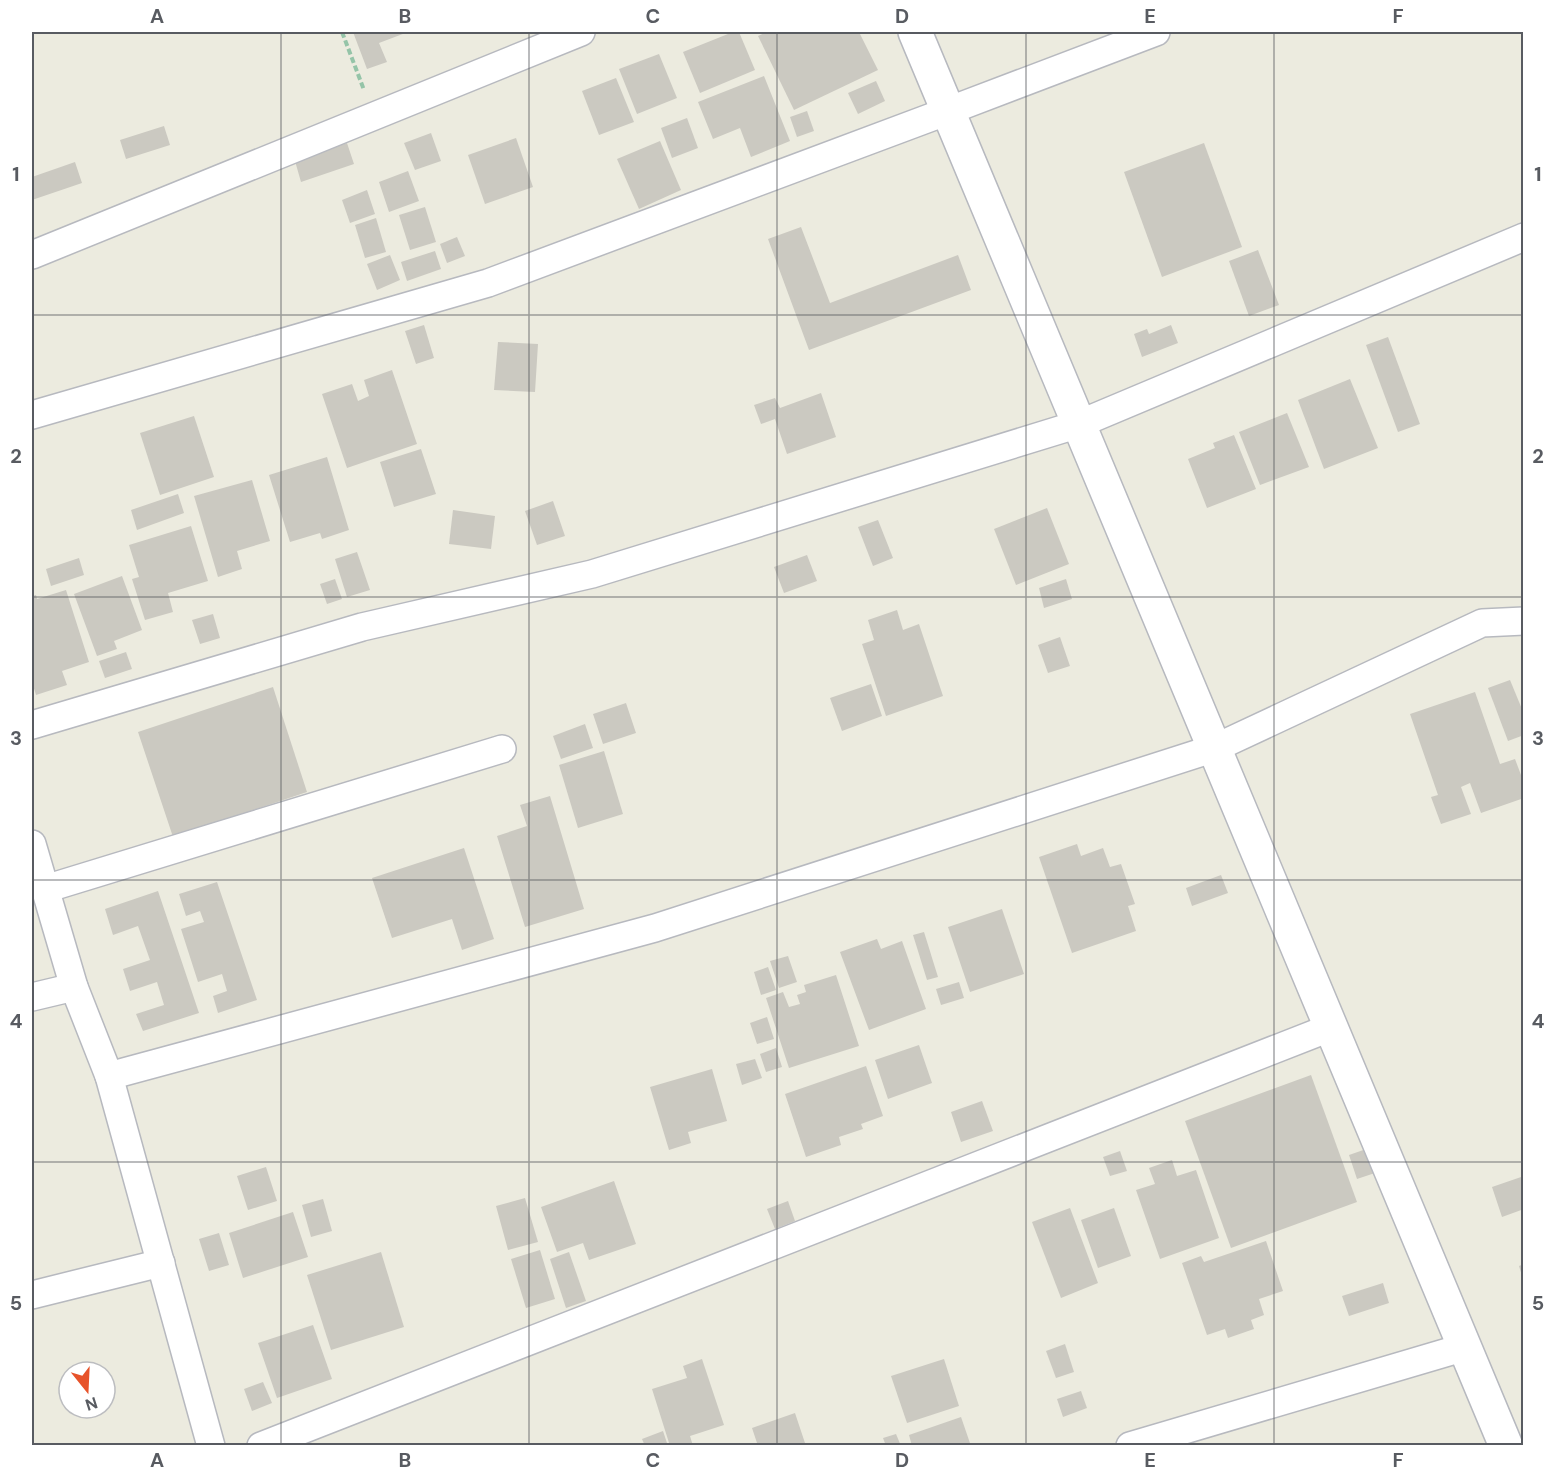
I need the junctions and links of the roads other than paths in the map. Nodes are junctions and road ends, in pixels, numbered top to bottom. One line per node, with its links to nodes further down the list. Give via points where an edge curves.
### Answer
1 (581, 32): 6 (street)
2 (915, 32): 4 (street)
3 (1156, 32): 4 (street)
4 (948, 111): 7 (street, via 488,283); 8 (street)
5 (1524, 237): 8 (street)
6 (32, 255)
7 (32, 415)
8 (1079, 424): 10 (street, via 592,574 362,627); 11 (street)
9 (1524, 621): 11 (street, via 1482,623)
10 (32, 725)
11 (1215, 748): 17 (street); 18 (street, via 655,928)
12 (502, 749): 14 (street)
13 (32, 844): 14 (street)
14 (45, 889): 15 (street)
15 (74, 987): 16 (street); 18 (street)
16 (32, 997)
17 (1332, 1027): 21 (street); 23 (street)
18 (109, 1076): 19 (street)
19 (161, 1263): 20 (street); 22 (street)
20 (32, 1295)
21 (1465, 1347): 24 (street); 25 (street)
22 (211, 1446)
23 (261, 1446)
24 (1130, 1446)
25 (1506, 1446)

